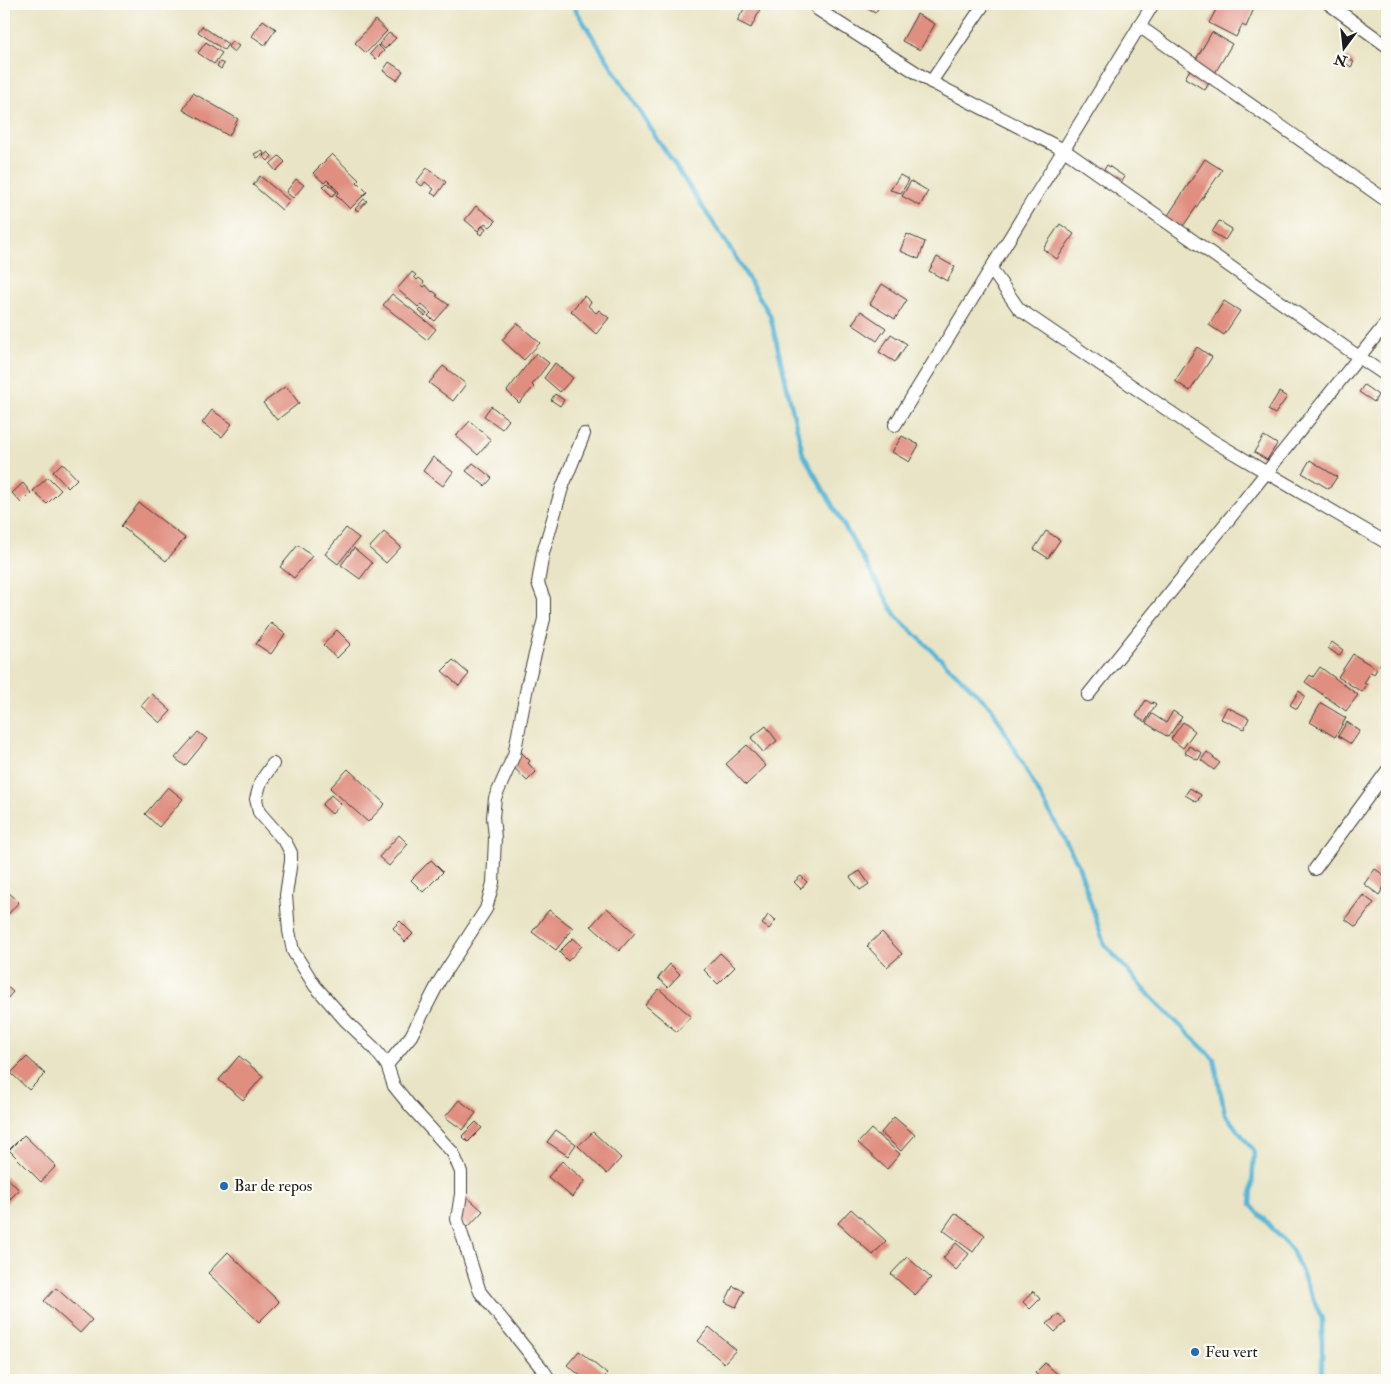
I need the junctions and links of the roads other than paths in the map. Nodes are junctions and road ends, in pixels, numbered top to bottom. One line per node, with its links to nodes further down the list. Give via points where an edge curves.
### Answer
1 (821, 4): 7 (street, via 817,9)
2 (984, 4): 7 (street)
3 (1153, 4): 5 (street)
4 (1329, 4): 6 (street)
5 (1139, 26): 8 (street); 9 (street)
6 (1387, 46)
7 (931, 82): 8 (street)
8 (1064, 150): 10 (street); 12 (street)
9 (1387, 201)
10 (991, 269): 14 (street); 16 (street, via 1019,309 1213,441)
11 (1387, 322): 12 (street)
12 (1359, 358): 13 (street); 16 (street)
13 (1387, 376)
14 (895, 426)
15 (584, 434): 22 (street, via 562,488 543,553 538,583 544,599 544,619 514,755 495,798 493,883 486,909 440,980 412,1036)
16 (1267, 472): 17 (street); 18 (street)
17 (1387, 543)
18 (1088, 695)
19 (273, 764): 22 (street, via 261,781 256,799 259,812 291,853 286,895 293,950 315,986)
20 (1387, 771): 21 (street)
21 (1314, 869)
22 (387, 1065): 23 (street, via 394,1086 453,1153 461,1172 458,1219 480,1292)
23 (550, 1380)

